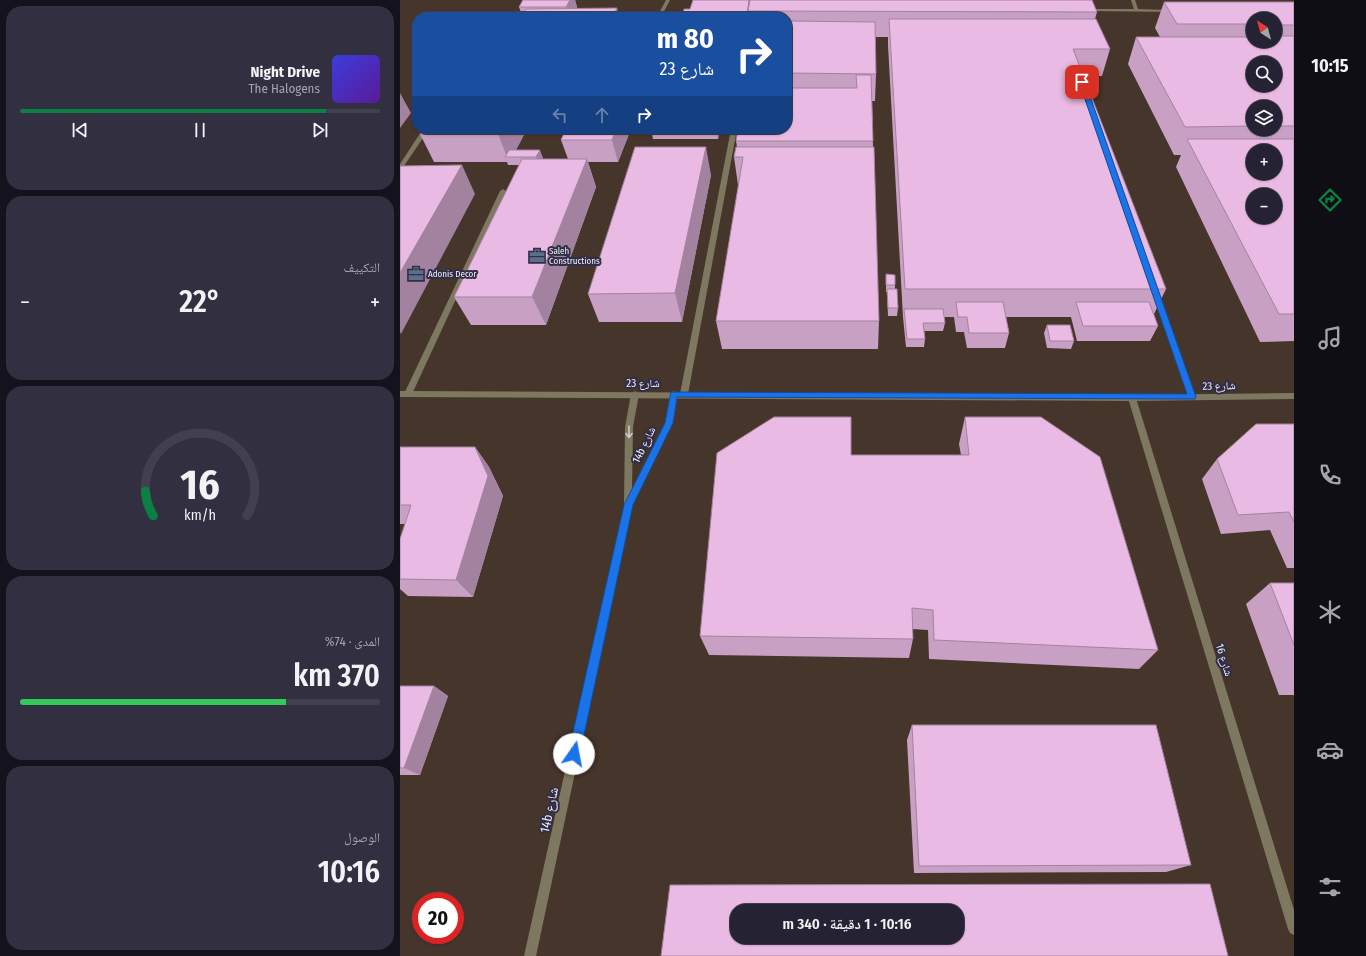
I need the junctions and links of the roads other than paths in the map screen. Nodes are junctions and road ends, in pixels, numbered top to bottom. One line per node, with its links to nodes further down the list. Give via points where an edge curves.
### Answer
1 (668, 0): 5 (street)
2 (1133, 0): 4 (street)
3 (1090, 10): 4 (street)
4 (1137, 11): 6 (street)
5 (662, 12)
6 (1176, 12)
7 (423, 134): 9 (street)
8 (733, 134): 16 (street)
9 (400, 168)
10 (502, 191): 13 (street)
11 (1153, 285): 18 (street)
12 (400, 394): 13 (street, شارع 23)
13 (408, 394): 14 (street, شارع 23)
14 (635, 394): 15 (street, شارع 23); 20 (street, 14b شارع, one-way to 20, via 629,427)
15 (674, 394): 16 (street, شارع 23); 20 (street, 14b شارع, via 669,423)
16 (684, 394): 19 (street, شارع 23)
17 (1294, 396): 18 (street, شارع 23)
18 (1192, 397): 19 (street, شارع 23)
19 (1132, 398): 21 (street, شارع 16)
20 (628, 505): 22 (street, 14b شارع)
21 (1294, 929)
22 (530, 956)

